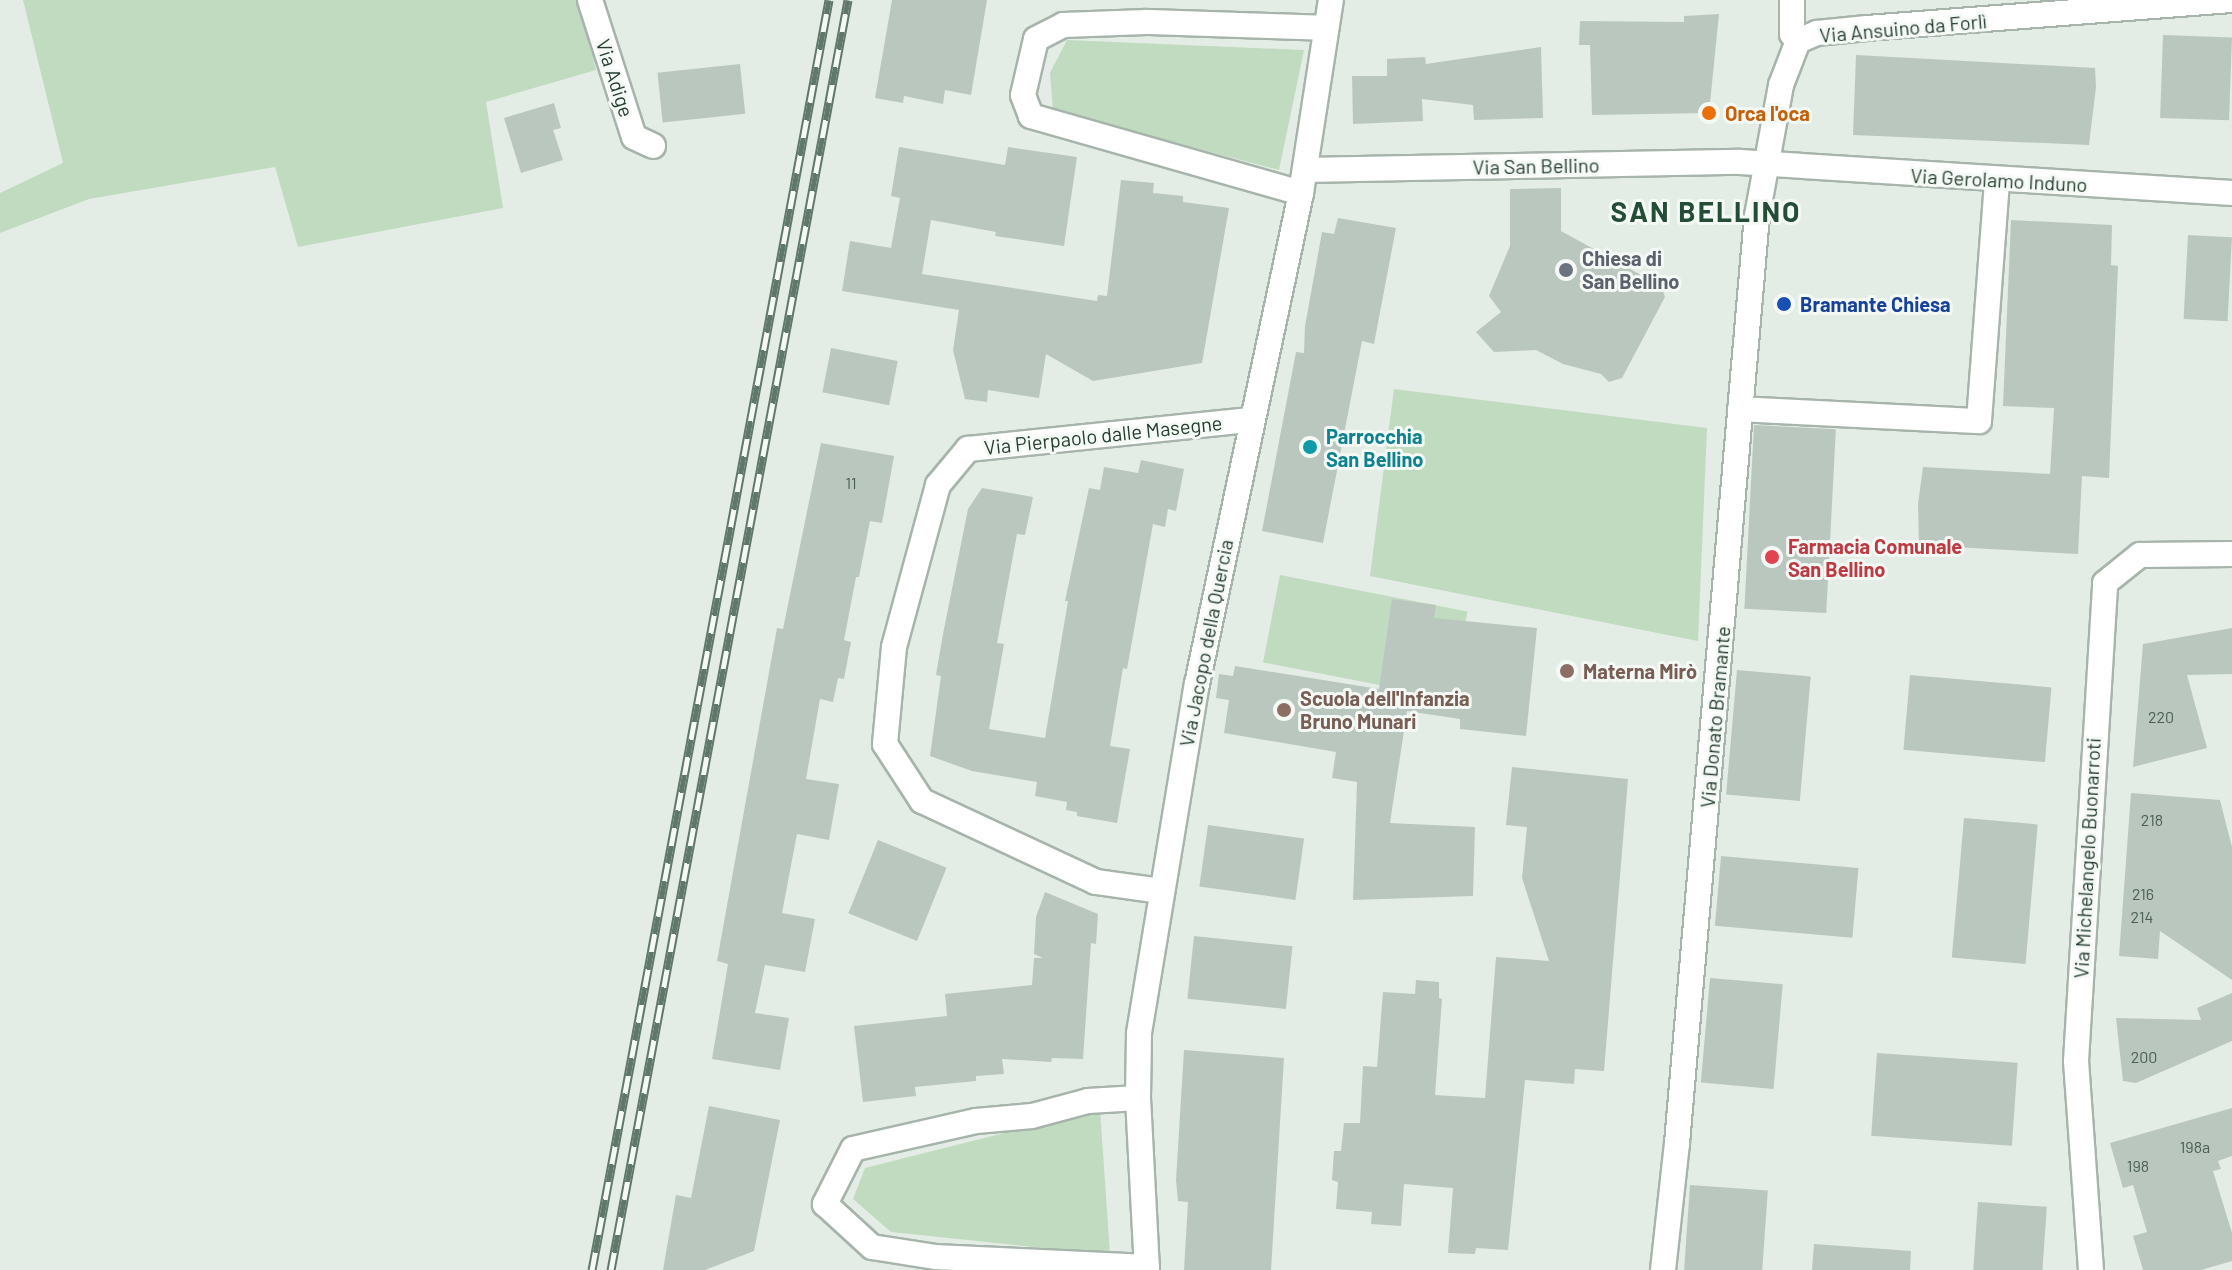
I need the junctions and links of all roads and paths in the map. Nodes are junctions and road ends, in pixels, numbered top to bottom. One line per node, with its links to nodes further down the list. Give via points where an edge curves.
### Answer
1 (590, 0): 8 (street, Via Adige, via 634,137)
2 (1331, 0): 6 (street, Via Jacopo della Quercia)
3 (1792, 0): 7 (street, via 1792,34)
4 (2232, 0): 5 (street, Via Ansuino da Forlì)
5 (2137, 5): 7 (street, Via Ansuino da Forlì, via 1817,33)
6 (1326, 28): 11 (street, Via Jacopo della Quercia); 11 (street, via 1063,25 1036,39 1023,95 1031,116)
7 (1798, 41): 9 (street, Via Ansuino da Forlì, via 1781,85)
8 (653, 146)
9 (1766, 164): 10 (street, Via Gerolamo Induno); 11 (street, Via San Bellino); 13 (street, Via Donato Bramante)
10 (1997, 180): 12 (street, Via Gerolamo Induno); 13 (street, via 1979,421)
11 (1303, 181): 14 (street, Via Jacopo della Quercia)
12 (2232, 193)
13 (1740, 409): 19 (street, Via Donato Bramante)
14 (1251, 420): 16 (street, Via Jacopo della Quercia); 16 (street, Via Pierpaolo dalle Masegne, via 968,449 938,485 894,647 885,744 922,801 1096,882)
15 (2232, 554): 20 (street, Via Michelangelo Buonarroti, via 2140,555 2105,583 2076,1061)
16 (1161, 891): 17 (street, Via Jacopo della Quercia, via 1139,1033)
17 (1138, 1098): 18 (street, Via Jacopo della Quercia); 18 (street, Via Jacopo della Quercia, via 1088,1101 1032,1116 976,1121 853,1149 825,1204 872,1247 936,1257)
18 (1147, 1268)
19 (1663, 1270)
20 (2091, 1270)

